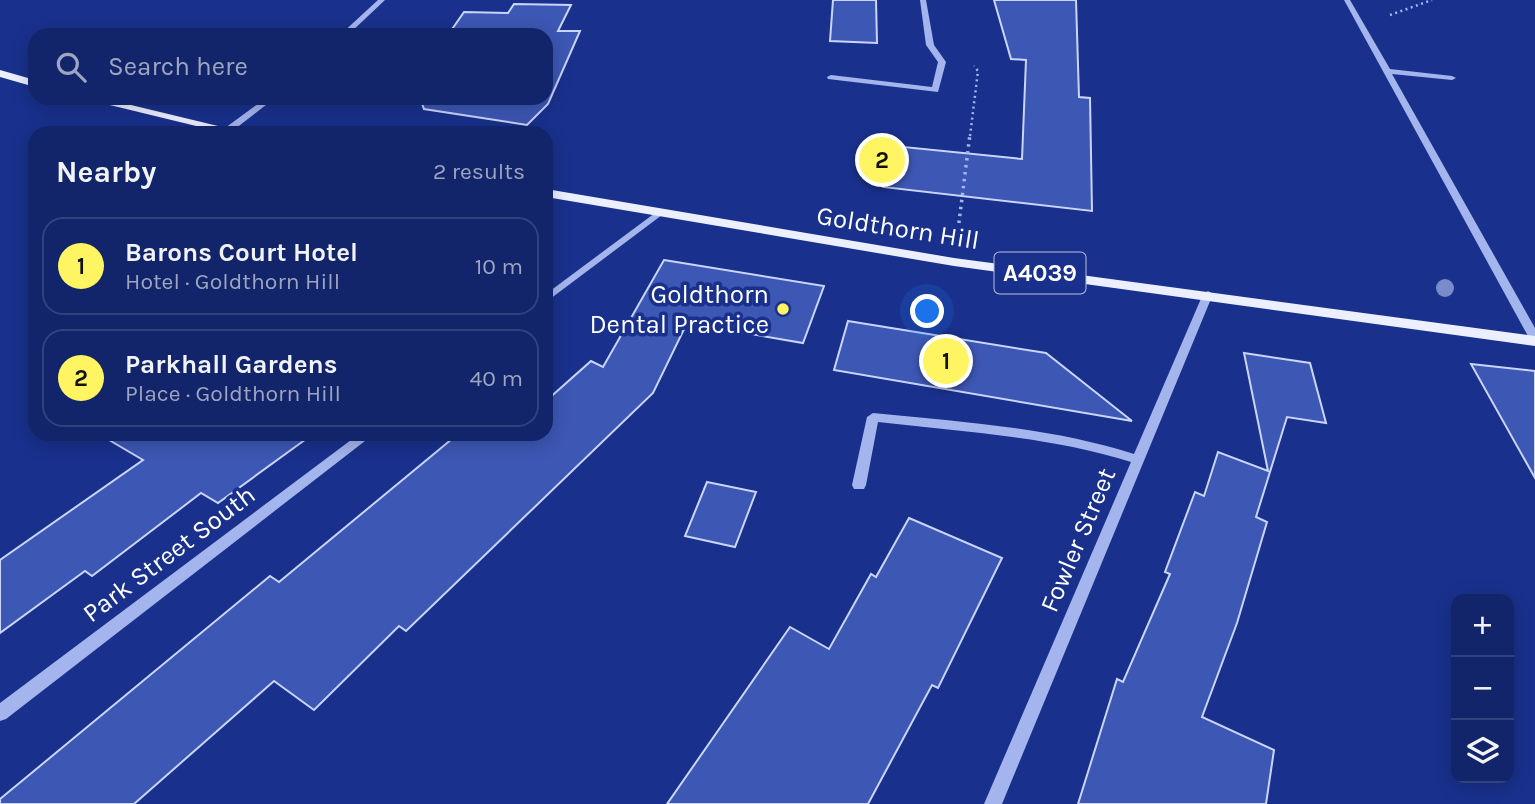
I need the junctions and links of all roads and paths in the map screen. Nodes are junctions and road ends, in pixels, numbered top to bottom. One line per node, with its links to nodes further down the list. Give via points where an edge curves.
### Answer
1 (382, 0): 6 (street)
2 (923, 0): 7 (street)
3 (1347, 0): 8 (lane)
4 (1432, 0): 5 (path)
5 (1404, 12)
6 (352, 28)
7 (930, 45): 10 (street, via 942,62 935,90); 19 (path, via 971,62 978,71)
8 (1387, 71): 11 (street); 22 (street)
9 (0, 73): 12 (main road)
10 (831, 77)
11 (1452, 78)
12 (28, 82)
13 (117, 105): 15 (main road)
14 (264, 105): 16 (street)
15 (209, 126)
16 (241, 126)
17 (553, 194): 18 (main road, Goldthorn Hill / A4039)
18 (659, 214): 19 (main road, Goldthorn Hill / A4039); 20 (street)
19 (954, 262): 21 (main road, Goldthorn Hill / A4039)
20 (553, 294)
21 (1208, 295): 22 (main road, Goldthorn Hill / A4039); 24 (street, Fowler Street)
22 (1535, 339)
23 (359, 441): 26 (street, Park Street South)
24 (1139, 460): 25 (street, via 1072,442 873,417); 27 (street, Fowler Street)
25 (859, 485)
26 (0, 713)
27 (993, 804)

